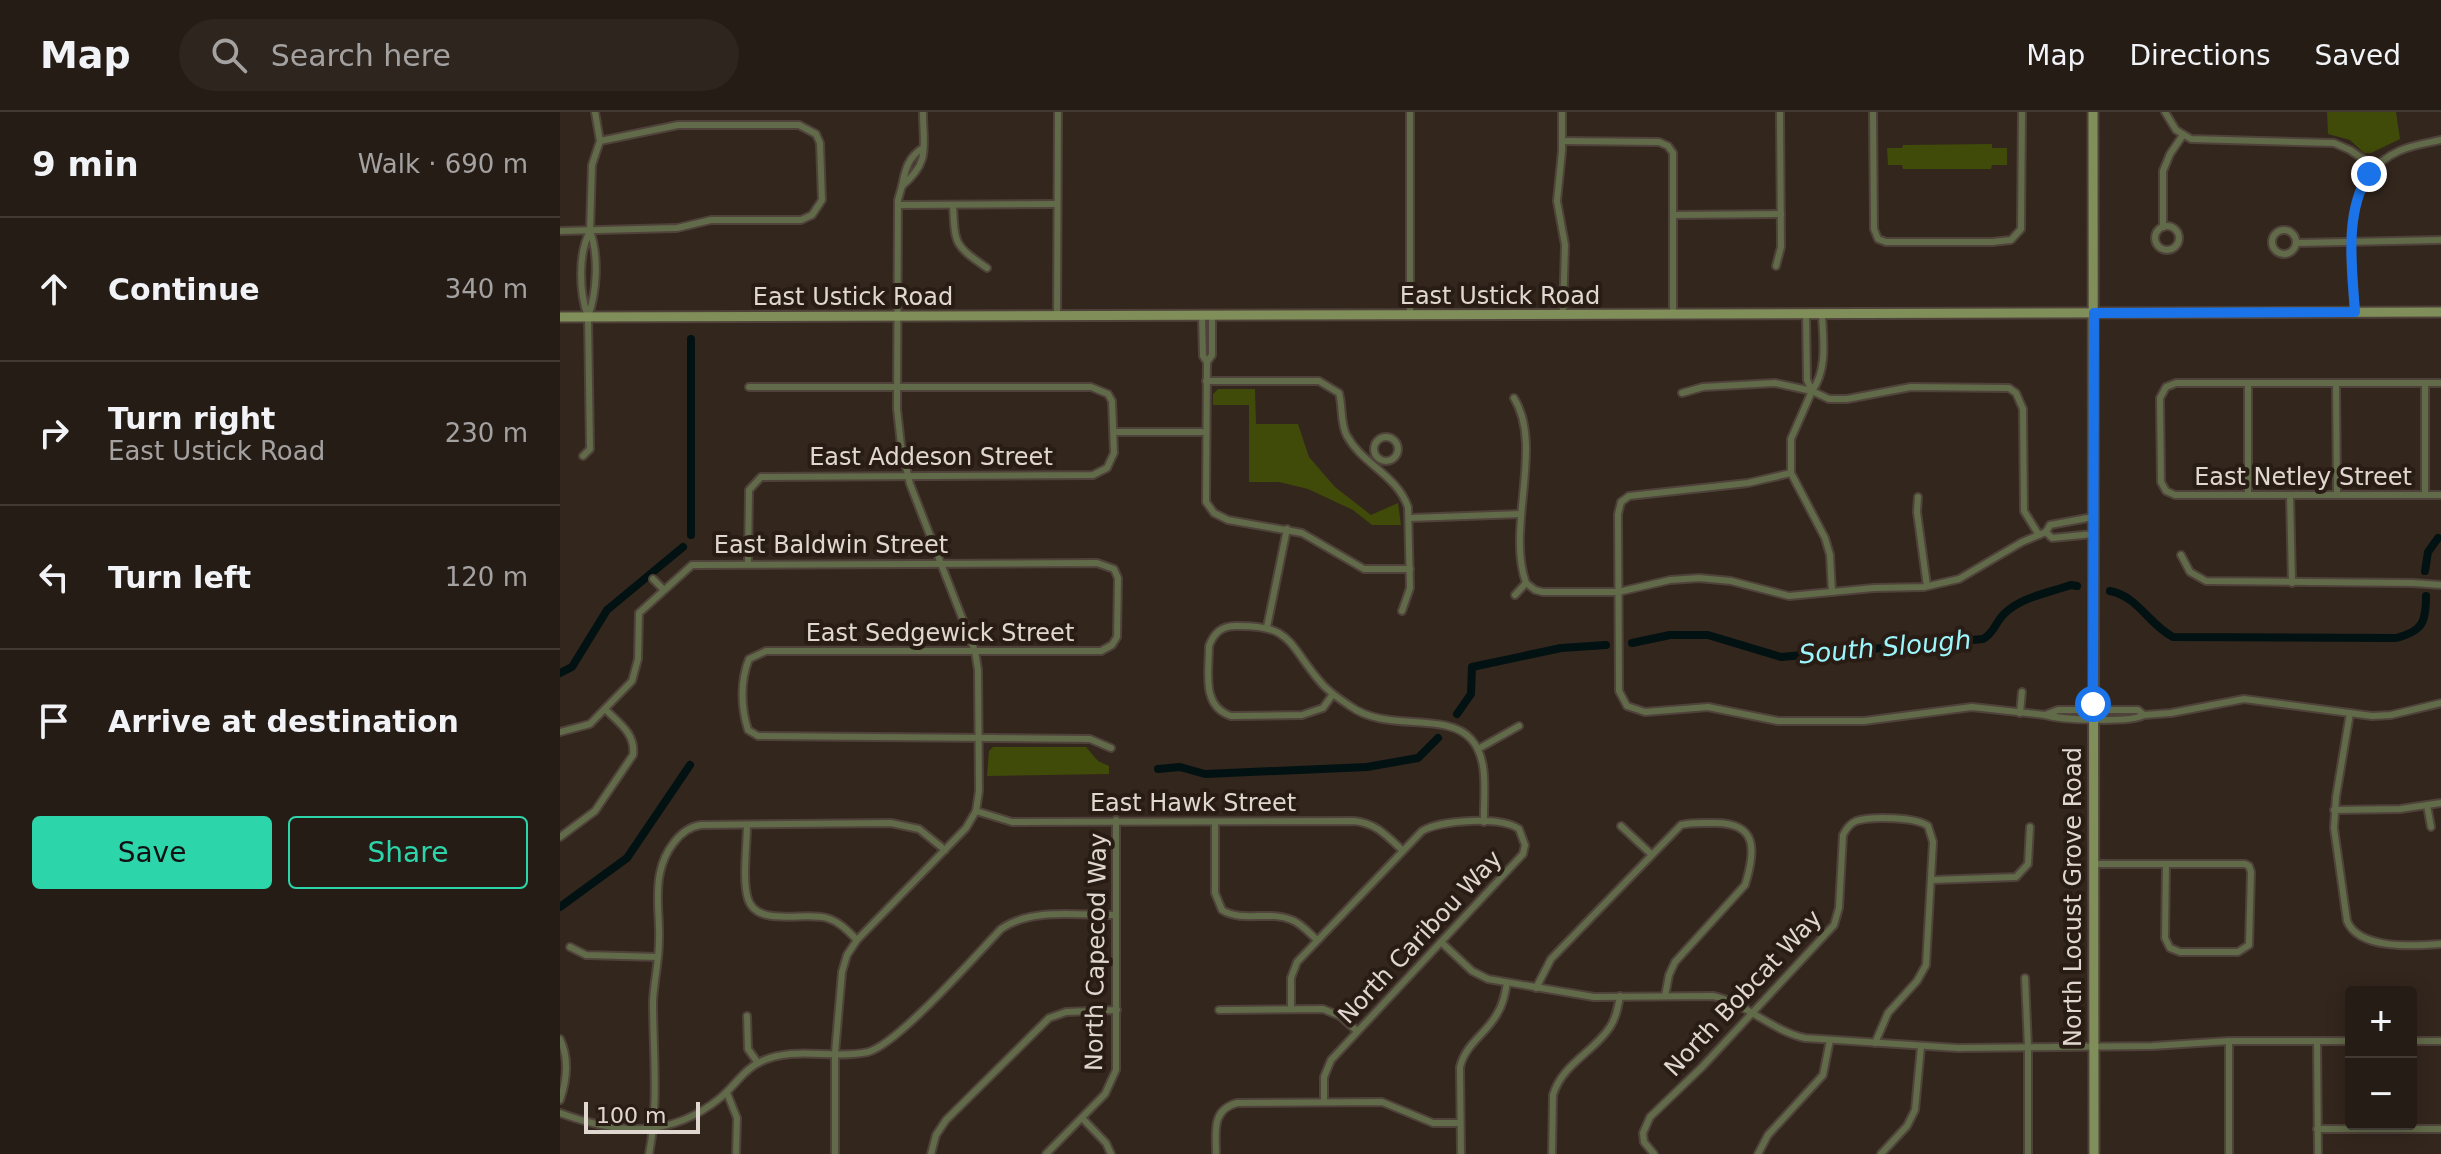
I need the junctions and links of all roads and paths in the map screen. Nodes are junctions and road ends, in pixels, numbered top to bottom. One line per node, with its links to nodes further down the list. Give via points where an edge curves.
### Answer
1 (595, 112): 13 (street)
2 (923, 112): 15 (street)
3 (1058, 112): 18 (street)
4 (1410, 112): 39 (street)
5 (1562, 112): 14 (street)
6 (1780, 112): 21 (street)
7 (1873, 112): 8 (street, via 1878,239 2008,242 2021,229)
8 (2022, 112)
9 (2093, 112): 33 (main road, North Locust Grove Road)
10 (2165, 112): 11 (street)
11 (2183, 135): 16 (street, via 2200,141 2334,143); 23 (street, via 2163,171)
12 (2441, 140): 16 (street, via 2398,151)
13 (600, 141): 25 (street, via 592,165); 25 (street, via 678,125 799,125 816,134 820,143 822,200 801,220 711,220 677,228)
14 (1562, 141): 22 (street, via 1668,146 1673,153); 36 (street, via 1557,201 1565,245)
15 (923, 148): 17 (street, via 905,168); 17 (street, via 925,157 916,174)
16 (2375, 167): 27 (street, via 2357,197)
17 (902, 186): 19 (street)
18 (1057, 204): 20 (street); 43 (street)
19 (898, 205): 20 (street); 42 (street)
20 (953, 205): 30 (street, via 955,240)
21 (1781, 214): 22 (street); 29 (street)
22 (1673, 215): 37 (street)
23 (2163, 227)
24 (560, 231): 25 (street)
25 (590, 231): 41 (street, via 594,301); 41 (street, via 583,244)
26 (2441, 240): 27 (street)
27 (2353, 241): 28 (street); 31 (street)
28 (2296, 243)
29 (1776, 266)
30 (987, 268)
31 (2355, 312): 32 (main road, East Ustick Road); 33 (main road, East Ustick Road)
32 (2441, 312)
33 (2094, 313): 35 (main road, East Ustick Road); 66 (main road, North Locust Grove Road)
34 (1806, 314): 35 (main road, East Ustick Road); 37 (main road, East Ustick Road); 51 (street, via 1807,380)
35 (1822, 314): 51 (street, via 1823,362)
36 (1563, 315): 37 (main road, East Ustick Road); 39 (main road, East Ustick Road)
37 (1673, 315)
38 (1207, 316): 39 (main road, East Ustick Road); 43 (main road, East Ustick Road); 44 (street)
39 (1410, 316)
40 (560, 317): 41 (main road, East Ustick Road)
41 (588, 317): 42 (main road, East Ustick Road); 56 (street, via 590,449)
42 (897, 317): 43 (main road, East Ustick Road); 50 (street)
43 (1057, 317)
44 (1206, 381): 55 (street); 67 (street, via 1319,381 1331,386 1339,393 1346,434 1389,477 1404,497)
45 (2248, 383): 46 (street); 59 (street); 59 (street, East Netley Street, via 2176,383 2160,398 2161,482 2166,491)
46 (2336, 383): 47 (street); 61 (street)
47 (2425, 383): 48 (street); 62 (street)
48 (2441, 383)
49 (749, 387): 50 (street)
50 (897, 387): 54 (street, via 1091,387 1108,394); 58 (street)
51 (1812, 391): 52 (street, via 1775,383); 57 (street, via 1791,439); 69 (street, via 1829,399 1920,387 2000,386 2016,393 2023,409 2024,511)
52 (1682, 393)
53 (1514, 398): 65 (street, via 1524,418)
54 (1114, 432): 55 (street); 58 (street, East Addeson Street, via 1114,453 1107,468 1093,475)
55 (1206, 432): 68 (street, via 1210,509 1228,520)
56 (583, 456)
57 (1791, 473): 81 (street, via 1629,496 1618,514); 82 (street, via 1825,538)
58 (907, 475): 72 (street, East Addeson Street, via 770,475 754,482 749,490); 73 (street)
59 (2248, 495): 60 (street, East Netley Street)
60 (2290, 495): 61 (street, East Netley Street); 77 (street)
61 (2337, 495): 62 (street, East Netley Street)
62 (2425, 495): 63 (street, East Netley Street)
63 (2441, 495)
64 (1918, 497): 79 (street)
65 (1521, 514): 67 (street); 76 (street)
66 (2093, 517): 69 (street, via 2050,525); 70 (main road, North Locust Grove Road)
67 (1410, 518): 74 (street)
68 (1287, 529): 74 (street, via 1321,542 1364,569); 85 (street)
69 (2042, 534): 70 (street); 79 (street, via 1959,579)
70 (2093, 534): 94 (main road, North Locust Grove Road)
71 (2181, 555): 77 (street, via 2190,572 2206,581)
72 (748, 563): 73 (street, East Baldwin Street); 80 (street, East Baldwin Street, via 692,565)
73 (940, 563): 86 (street, East Baldwin Street, via 1106,565 1118,578); 87 (street)
74 (1410, 569): 84 (street)
75 (653, 579): 80 (street)
76 (1526, 583): 81 (street, via 1543,592); 83 (street)
77 (2292, 583): 78 (street)
78 (2441, 585)
79 (1927, 586): 82 (street)
80 (663, 589): 91 (street, East Baldwin Street, via 639,613 632,681)
81 (1618, 592): 82 (street, via 1699,578 1789,596); 92 (street, via 1619,691 1627,706 1645,712 1708,707 1778,721 1880,720 1972,707)
82 (1832, 592)
83 (1515, 595)
84 (1402, 611)
85 (1267, 627): 89 (street, via 1290,640); 89 (street, via 1217,631 1209,646 1209,694 1215,708 1231,716 1302,715 1323,708)
86 (1117, 637): 87 (street, East Sedgewick Street, via 1101,651)
87 (975, 651): 97 (street); 97 (street, East Sedgewick Street, via 758,653 743,673 743,715 748,730 758,736)
88 (2022, 692): 92 (street)
89 (1333, 694): 99 (street, via 1378,720 1451,726)
90 (2441, 703): 93 (street, via 2391,715)
91 (605, 709): 96 (street, East Baldwin Street, via 582,728); 111 (street, via 631,735 633,755 595,811)
92 (2020, 713): 94 (street)
93 (2350, 713): 94 (street, via 2244,699 2171,713); 102 (street)
94 (2093, 714): 115 (main road, North Locust Grove Road)
95 (1519, 726): 99 (street)
96 (560, 732)
97 (980, 739): 98 (street, via 1090,739); 103 (street)
98 (1111, 748)
99 (1478, 749): 105 (street)
100 (2441, 803): 101 (street)
101 (2427, 805): 102 (street); 110 (street)
102 (2334, 810): 122 (street, via 2347,921 2355,934 2414,946)
103 (976, 811): 104 (street, East Hawk Street, via 1012,822); 112 (street)
104 (1116, 820): 106 (street, East Hawk Street); 118 (street, North Capecod Way)
105 (1484, 822): 113 (street, via 1429,826); 121 (street, North Caribou Way, via 1519,829 1523,854)
106 (1215, 823): 113 (street, East Hawk Street, via 1363,822 1380,829); 120 (street, via 1217,902 1229,915 1291,919)
107 (747, 825): 112 (street, via 906,824); 119 (street, via 747,896 755,909 768,916 824,917); 124 (street, via 701,825 680,835 660,872)
108 (1621, 826): 114 (street)
109 (2030, 827): 117 (street, via 2028,864 2016,877)
110 (2431, 827)
111 (560, 837)
112 (945, 850): 119 (street)
113 (1402, 850): 120 (street)
114 (1651, 854): 127 (street, via 1551,959); 129 (street, via 1681,825 1728,822 1744,829 1750,839 1745,885 1675,962)
115 (2094, 864): 116 (street); 145 (main road, North Locust Grove Road)
116 (2166, 864): 116 (street, via 2249,866 2247,948 2170,948 2165,939)
117 (1932, 880): 133 (street, North Bobcat Way, via 1933,842 1927,824 1913,819 1864,820 1849,826 1843,835 1834,925); 143 (street, via 1926,965 1888,1013)
118 (1116, 915): 131 (street, North Capecod Way); 147 (street, via 1034,916 1009,924 888,1043 862,1053)
119 (857, 940): 147 (street, via 844,963)
120 (1317, 940): 130 (street, via 1293,970)
121 (1441, 942): 126 (street, via 1472,971); 135 (street, North Caribou Way)
122 (2441, 944)
123 (570, 947): 124 (street, via 586,955)
124 (658, 957): 155 (street, via 653,998)
125 (2025, 978): 146 (street)
126 (1507, 983): 127 (street); 154 (street, via 1499,1011 1462,1058)
127 (1536, 988): 128 (street)
128 (1620, 996): 129 (street); 166 (street, via 1607,1031 1556,1086)
129 (1665, 996): 133 (street, via 1713,996)
130 (1291, 1009): 132 (street); 135 (street, via 1332,1012)
131 (1117, 1010): 153 (street, North Capecod Way, via 1114,1078); 161 (street, via 1066,1012 1042,1023 946,1120)
132 (1219, 1010)
133 (1753, 1013): 137 (street, via 1797,1036); 167 (street, North Bobcat Way, via 1650,1117 1643,1133)
134 (747, 1016): 148 (street, via 748,1049)
135 (1357, 1031): 151 (street, North Caribou Way, via 1327,1068)
136 (560, 1039): 150 (street, via 566,1069)
137 (1830, 1040): 143 (street); 168 (street, via 1823,1075 1768,1135)
138 (2229, 1041): 139 (street); 145 (street); 172 (street)
139 (2317, 1041): 140 (street); 156 (street)
140 (2345, 1041)
141 (2417, 1041): 142 (street)
142 (2441, 1041)
143 (1875, 1043): 144 (street)
144 (1921, 1046): 146 (street); 169 (street, via 1915,1110)
145 (2093, 1046): 146 (street); 171 (main road, North Locust Grove Road)
146 (2028, 1047): 170 (street)
147 (835, 1053): 148 (street, via 784,1054); 160 (street)
148 (758, 1063): 149 (street)
149 (727, 1093): 155 (street, via 697,1114); 159 (street, via 737,1118)
150 (560, 1100)
151 (1324, 1102): 154 (street, via 1382,1102 1433,1123); 164 (street, via 1237,1103 1224,1108 1217,1119)
152 (560, 1113): 155 (street, via 617,1129)
153 (1082, 1118): 162 (street, North Capecod Way); 163 (street)
154 (1460, 1123): 165 (street)
155 (654, 1128): 158 (street)
156 (2317, 1129): 157 (street); 173 (street)
157 (2441, 1129)
158 (649, 1154)
159 (736, 1154)
160 (835, 1154)
161 (931, 1154)
162 (1046, 1154)
163 (1111, 1154)
164 (1216, 1154)
165 (1461, 1154)
166 (1552, 1154)
167 (1654, 1154)
168 (1758, 1154)
169 (1881, 1154)
170 (2028, 1154)
171 (2094, 1154)
172 (2229, 1154)
173 (2318, 1154)

